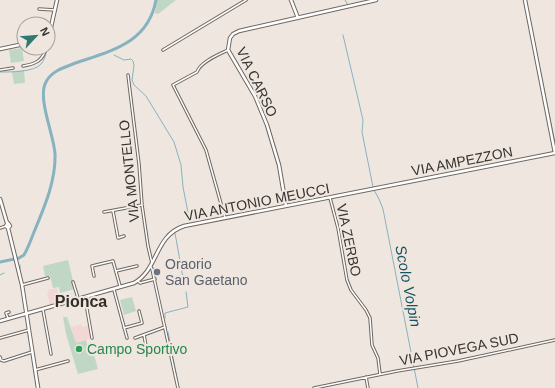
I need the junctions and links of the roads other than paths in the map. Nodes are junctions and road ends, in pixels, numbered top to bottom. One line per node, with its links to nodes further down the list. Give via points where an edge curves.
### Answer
1 (57, 0): 7 (street)
2 (246, 0): 12 (street)
3 (291, 0): 9 (street)
4 (376, 0): 9 (street)
5 (525, 0): 19 (street)
6 (39, 9): 7 (street)
7 (55, 10): 8 (street)
8 (53, 16)
9 (298, 18): 13 (street, VIA CARSO, via 233,34)
10 (16, 46): 11 (street)
11 (0, 49)
12 (163, 50)
13 (228, 50): 24 (street, VIA CARSO, via 255,96 267,125 279,165); 27 (street, via 203,63 197,72 173,85 206,150)
14 (42, 56): 15 (street, via 33,64)
15 (23, 66)
16 (13, 68): 17 (street)
17 (0, 70)
18 (128, 75): 23 (street, VIA MONTELLO)
19 (555, 153): 20 (street, VIA AMPEZZON)
20 (374, 189): 21 (street, VIA ANTONIO MEUCCI)
21 (330, 198): 24 (street, VIA ANTONIO MEUCCI); 66 (street, VIA ZERBO, via 347,280 370,318 372,345 378,358)
22 (0, 199): 28 (street)
23 (142, 205): 25 (street); 31 (street, VIA MONTELLO)
24 (286, 206): 27 (street, VIA ANTONIO MEUCCI)
25 (113, 211): 26 (street); 30 (street, via 118,238)
26 (104, 212)
27 (225, 218): 31 (street, VIA ANTONIO MEUCCI, via 175,230 163,241)
28 (7, 226): 29 (street); 40 (street)
29 (0, 228)
30 (124, 236)
31 (152, 264): 33 (street, VIA ANTONIO MEUCCI)
32 (137, 266): 34 (street)
33 (151, 267): 37 (street); 38 (street, VIA ANTONIO MEUCCI)
34 (116, 271): 35 (street, via 114,261 92,266); 41 (street)
35 (94, 276)
36 (48, 278): 40 (street)
37 (155, 279): 38 (street); 51 (street)
38 (138, 281): 41 (street, VIA ANTONIO MEUCCI)
39 (73, 282): 44 (street)
40 (22, 285): 48 (street)
41 (120, 288): 42 (street, VIA ANTONIO MEUCCI)
42 (114, 290): 43 (street, VIA ANTONIO MEUCCI); 52 (street)
43 (85, 298): 44 (street, VIA ANTONIO MEUCCI); 56 (street)
44 (78, 300): 45 (street, VIA ANTONIO MEUCCI)
45 (43, 310): 48 (street, VIA ANTONIO MEUCCI); 62 (street)
46 (139, 311): 52 (street, via 142,323)
47 (9, 312): 49 (street, via 6,313)
48 (26, 314): 49 (street, VIA ANTONIO MEUCCI); 53 (street)
49 (8, 319): 50 (street, VIA ANTONIO MEUCCI)
50 (0, 322)
51 (165, 327): 54 (street); 69 (street)
52 (124, 328): 57 (street)
53 (29, 330): 55 (street); 61 (street)
54 (144, 335): 58 (street); 60 (street)
55 (0, 338)
56 (92, 338)
57 (127, 338)
58 (135, 338)
59 (555, 340): 66 (street, VIA PIOVEGA SUD, via 458,361)
60 (146, 346)
61 (32, 352): 63 (street, via 4,361); 65 (street)
62 (51, 354)
63 (0, 357)
64 (68, 361): 65 (street)
65 (35, 370): 68 (street)
66 (380, 374): 67 (street, VIA PIOVEGA SUD)
67 (366, 377): 70 (street, VIA PIOVEGA SUD); 71 (street)
68 (38, 388)
69 (178, 388)
70 (314, 388)
71 (368, 388)

